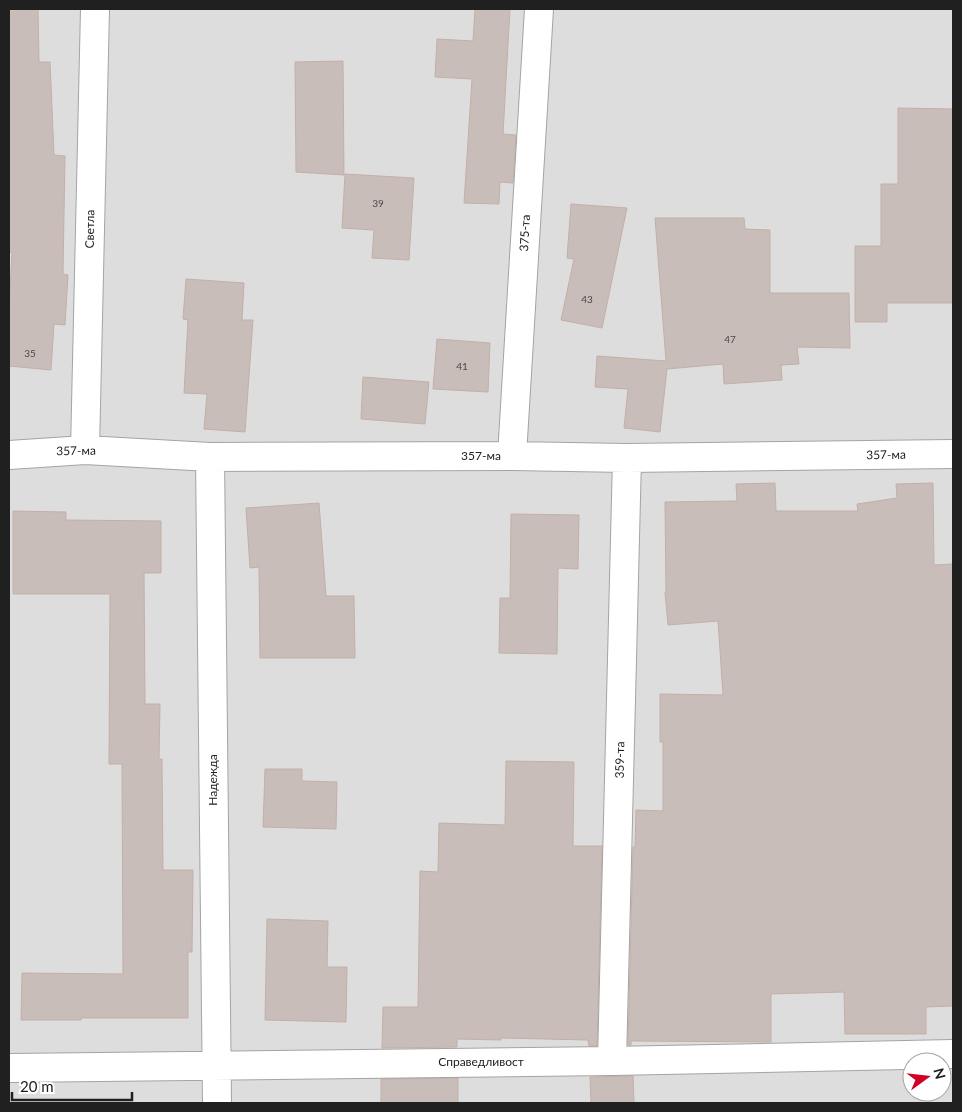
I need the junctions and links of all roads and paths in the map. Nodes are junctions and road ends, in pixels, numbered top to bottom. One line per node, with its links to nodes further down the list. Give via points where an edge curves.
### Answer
1 (95, 9): 3 (street, Светла)
2 (539, 9): 6 (street, 375-та)
3 (85, 450): 4 (street, 357-ма); 7 (street, 357-ма)
4 (9, 454)
5 (953, 454): 8 (street, 357-ма)
6 (512, 456): 7 (street, 357-ма); 8 (street, 357-ма)
7 (210, 457): 11 (street, Надежда)
8 (627, 458): 10 (street, 359-та)
9 (953, 1054): 10 (street, Справедливост)
10 (612, 1061): 11 (street, Справедливост)
11 (216, 1064): 12 (street, Справедливост); 13 (street, Надежда)
12 (9, 1068)
13 (217, 1103)

